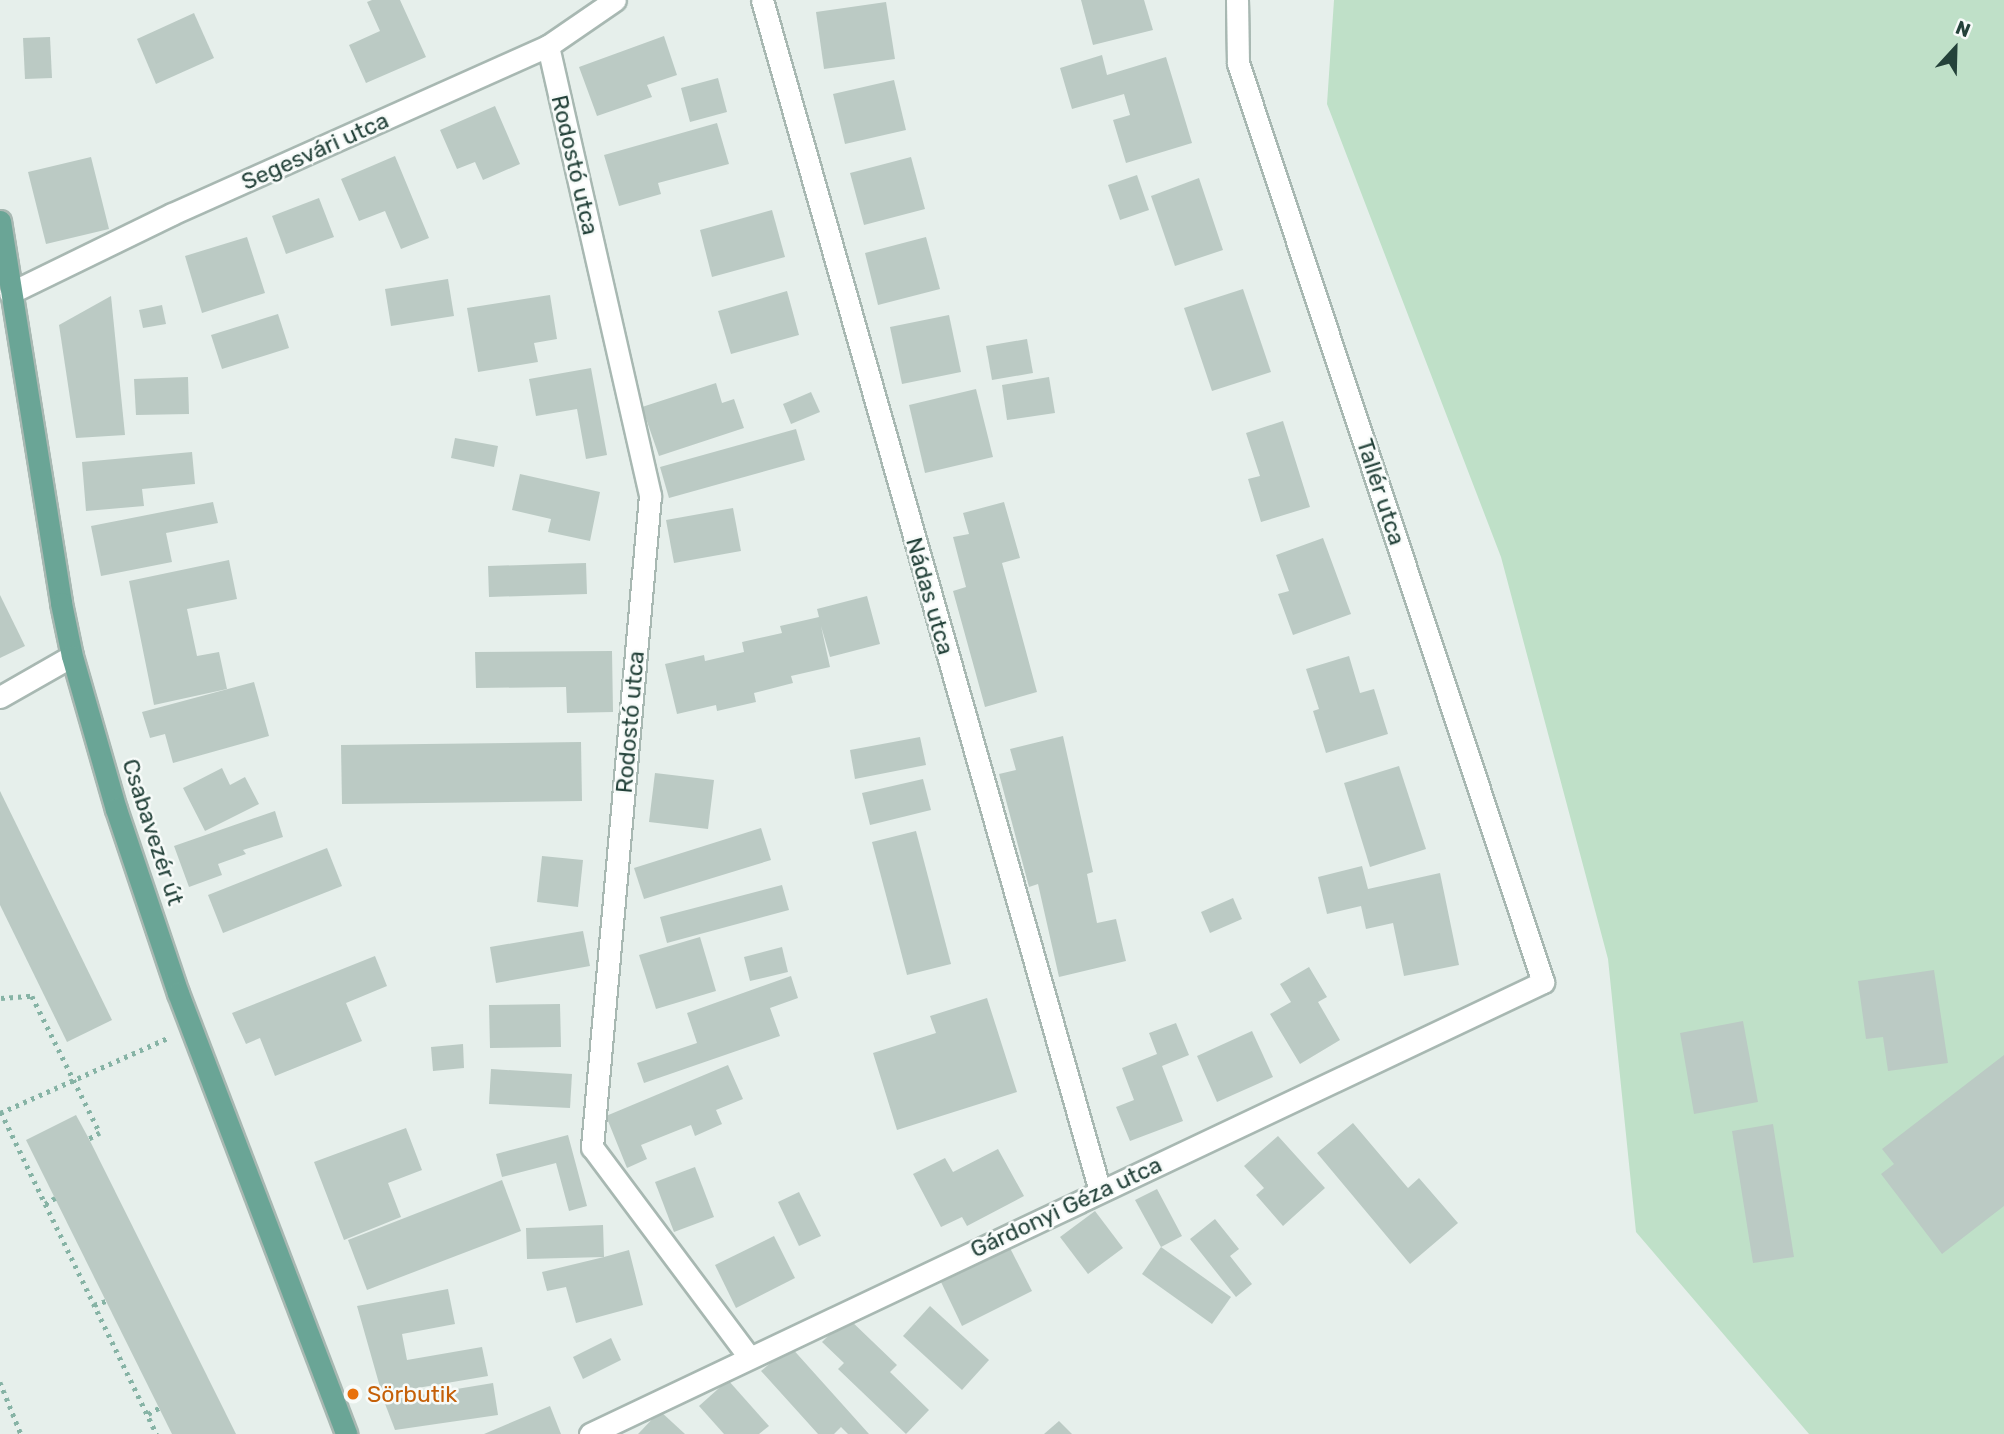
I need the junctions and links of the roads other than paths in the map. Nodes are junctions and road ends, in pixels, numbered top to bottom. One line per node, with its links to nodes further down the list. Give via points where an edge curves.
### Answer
1 (615, 0): 4 (street, Segesvári utca)
2 (762, 0): 10 (street, Nádas utca)
3 (1237, 0): 9 (street, Tallér utca, via 1238,63)
4 (548, 46): 6 (street, Segesvári utca, via 172,214); 11 (street, Rodostó utca, via 650,496 592,1147)
5 (0, 221): 6 (main road, Csabavezér út)
6 (10, 293): 7 (main road, Csabavezér út)
7 (72, 656): 8 (street); 12 (main road, Csabavezér út, via 116,809 191,1028)
8 (0, 697)
9 (1543, 982): 10 (street, Gárdonyi Géza utca)
10 (1100, 1191): 11 (street, Gárdonyi Géza utca)
11 (748, 1357): 13 (street, Gárdonyi Géza utca)
12 (346, 1434)
13 (590, 1434)

